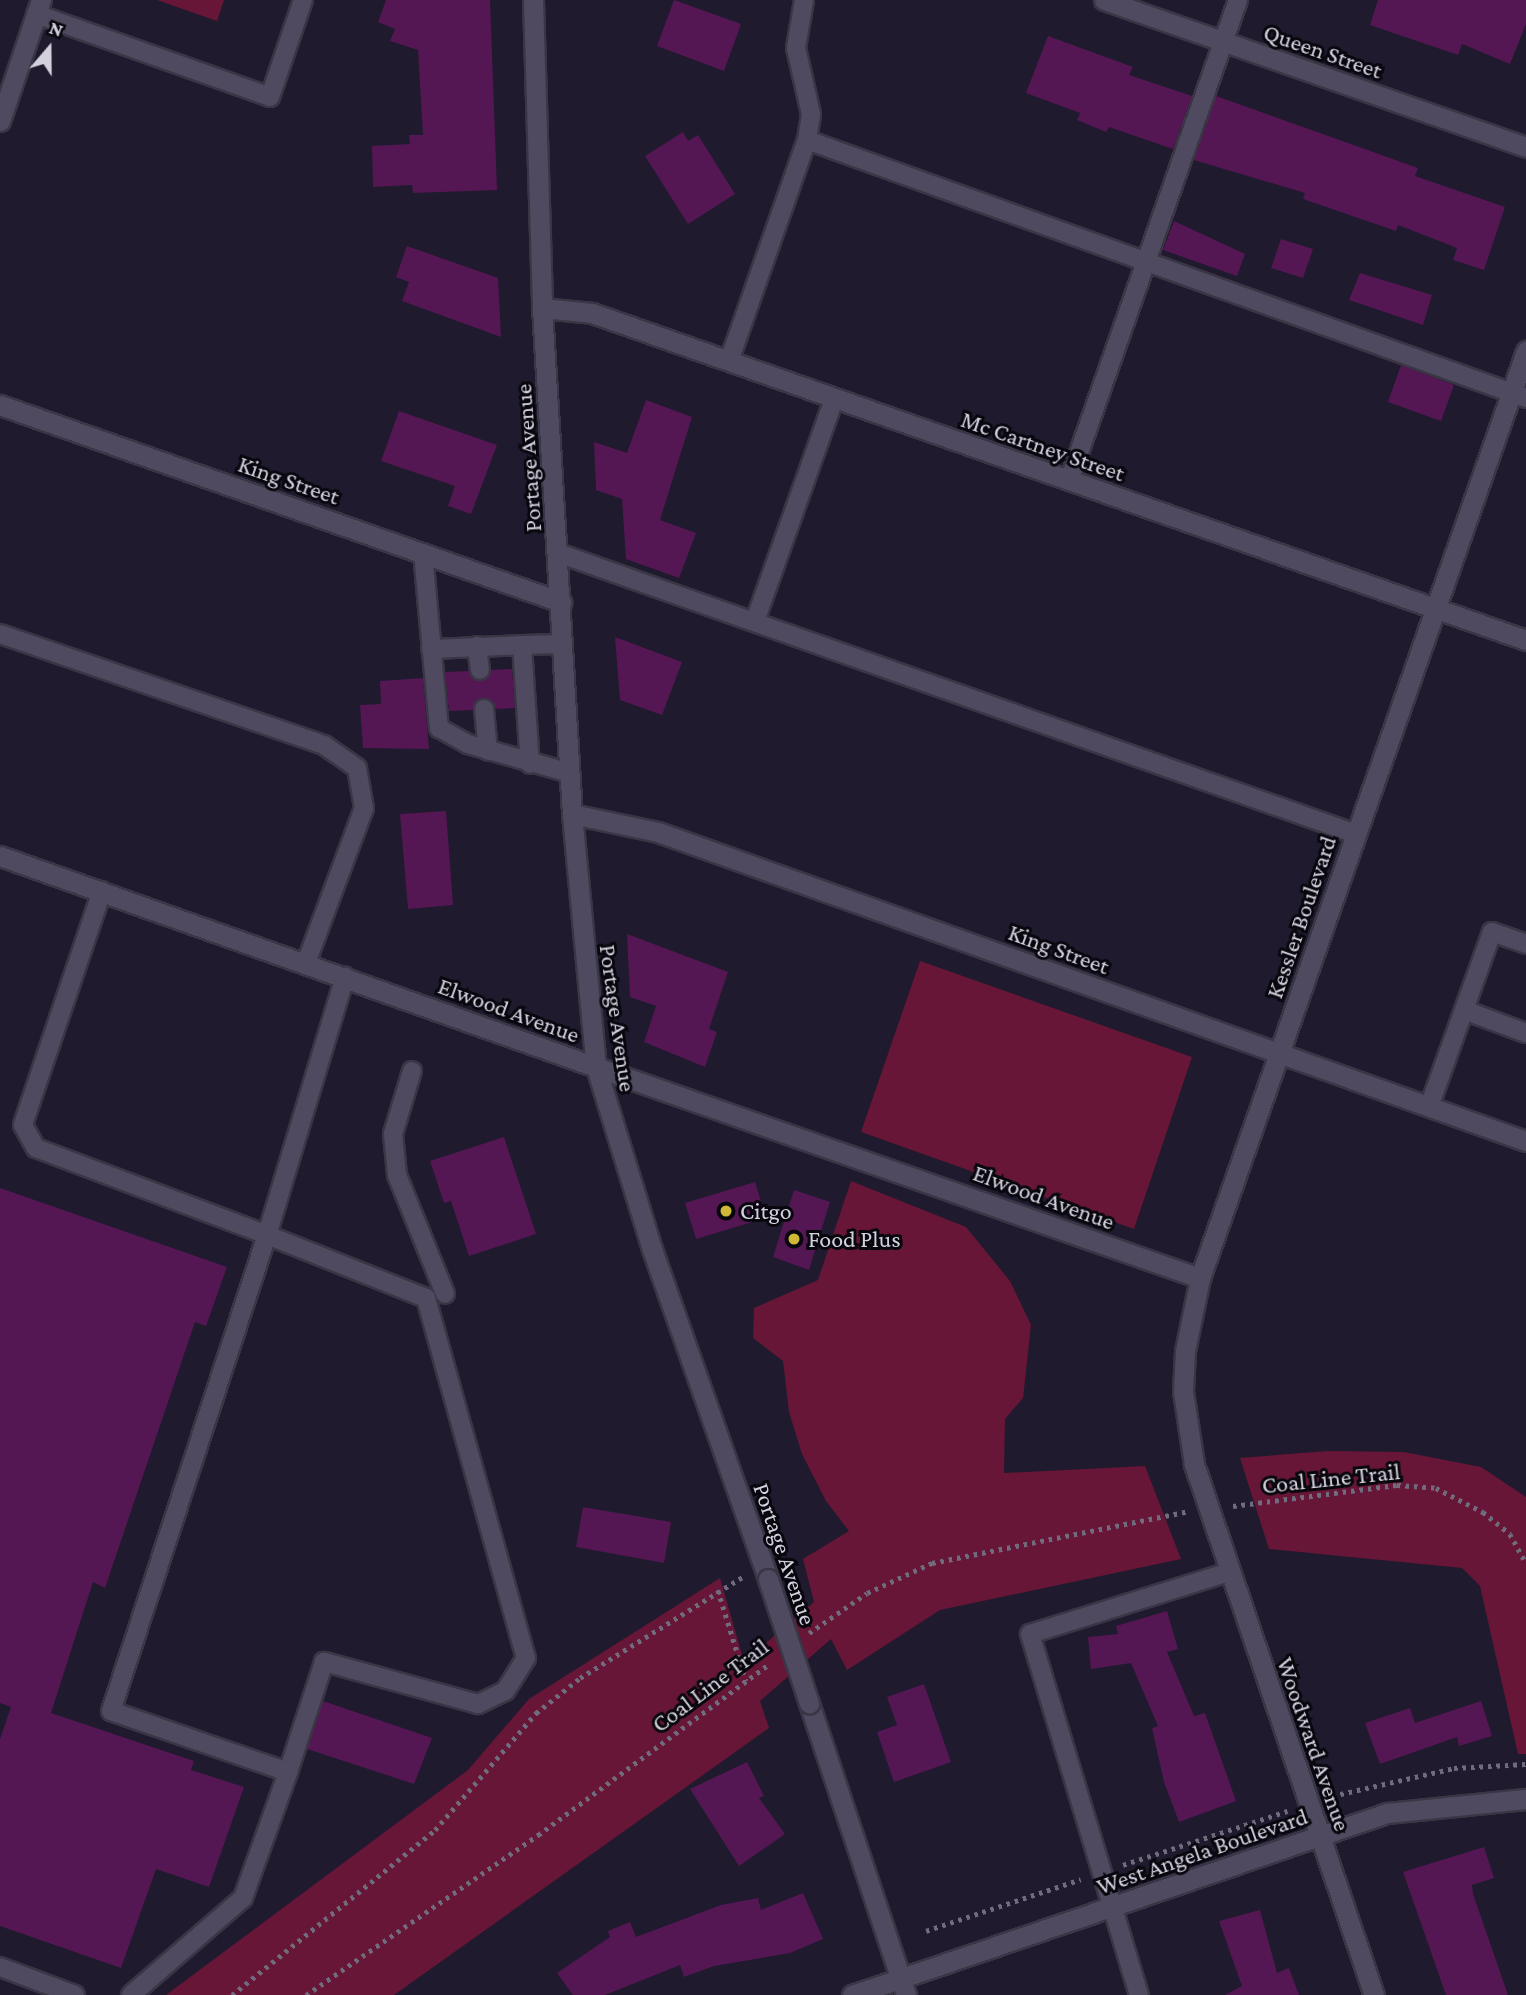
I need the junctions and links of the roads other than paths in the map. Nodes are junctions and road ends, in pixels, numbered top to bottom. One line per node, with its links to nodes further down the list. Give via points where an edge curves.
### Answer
1 (303, 0): 6 (lane, via 270,97)
2 (533, 0): 12 (street, Portage Avenue)
3 (804, 0): 9 (lane, via 796,48 811,114)
4 (1104, 0): 7 (street, Queen Street)
5 (1238, 0): 7 (lane)
6 (39, 7): 8 (street)
7 (1224, 42): 10 (street, Queen Street); 11 (lane)
8 (0, 121)
9 (807, 140): 11 (lane); 14 (lane)
10 (1526, 147)
11 (1145, 262): 15 (lane); 18 (lane)
12 (542, 308): 14 (street, Mc Cartney Street, via 592,313); 20 (street, Portage Avenue)
13 (1526, 351): 15 (street, Kessler Boulevard)
14 (729, 361): 16 (street, Mc Cartney Street)
15 (1519, 395): 22 (street, Kessler Boulevard)
16 (834, 398): 18 (street, Mc Cartney Street); 23 (lane)
17 (0, 405): 19 (street, King Street)
18 (1069, 481): 22 (street, Mc Cartney Street)
19 (423, 553): 21 (street, King Street); 29 (lane)
20 (558, 553): 21 (street, Portage Avenue); 23 (lane)
21 (561, 602): 26 (street, Portage Avenue)
22 (1435, 607): 25 (street, Mc Cartney Street); 36 (street, Kessler Boulevard)
23 (755, 621): 36 (lane)
24 (0, 634): 40 (lane, via 324,745 357,768 364,808)
25 (1526, 640)
26 (563, 644): 27 (lane); 34 (street, Portage Avenue)
27 (522, 645): 28 (lane); 33 (lane)
28 (477, 646): 29 (lane); 30 (lane)
29 (431, 649): 32 (lane, via 439,728)
30 (480, 670)
31 (484, 709): 32 (lane)
32 (488, 751): 33 (lane)
33 (530, 764): 34 (lane)
34 (570, 773): 35 (street, Portage Avenue)
35 (572, 814): 44 (street, King Street, via 658,832); 45 (street, Portage Avenue)
36 (1356, 834): 44 (street, Kessler Boulevard)
37 (0, 856): 38 (street, Elwood Avenue)
38 (102, 891): 40 (street, Elwood Avenue); 49 (lane, via 23,1125 36,1149)
39 (1526, 944): 42 (lane, via 1492,932)
40 (306, 963): 41 (street, Elwood Avenue)
41 (345, 977): 45 (street, Elwood Avenue); 49 (lane)
42 (1464, 1010): 43 (lane); 47 (lane)
43 (1526, 1033)
44 (1279, 1053): 47 (street, King Street); 50 (street, Kessler Boulevard)
45 (596, 1067): 50 (street, Elwood Avenue); 59 (street, Portage Avenue, bridge, via 652,1250 766,1573)
46 (412, 1071): 51 (lane, via 393,1134 397,1175)
47 (1429, 1107): 48 (street, King Street)
48 (1526, 1141)
49 (267, 1235): 54 (lane, via 111,1712); 54 (lane, via 426,1298 526,1658 505,1691 478,1704 324,1662)
50 (1200, 1278): 52 (street, Kessler Boulevard, via 1183,1391 1194,1464)
51 (445, 1294)
52 (1208, 1509): 53 (street, Woodward Avenue)
53 (1229, 1573): 56 (street, Woodward Avenue); 57 (lane, via 1030,1634)
54 (288, 1772): 61 (lane, via 243,1898)
55 (1526, 1799): 56 (street, West Angela Boulevard, via 1431,1805)
56 (1319, 1836): 57 (street, West Angela Boulevard); 64 (street, Woodward Avenue)
57 (1111, 1908): 59 (street, West Angela Boulevard); 63 (lane)
58 (0, 1967): 60 (lane)
59 (903, 1987): 62 (street, West Angela Boulevard)
60 (75, 1995)
61 (131, 1995)
62 (852, 1995)
63 (1139, 1995)
64 (1374, 1995)

